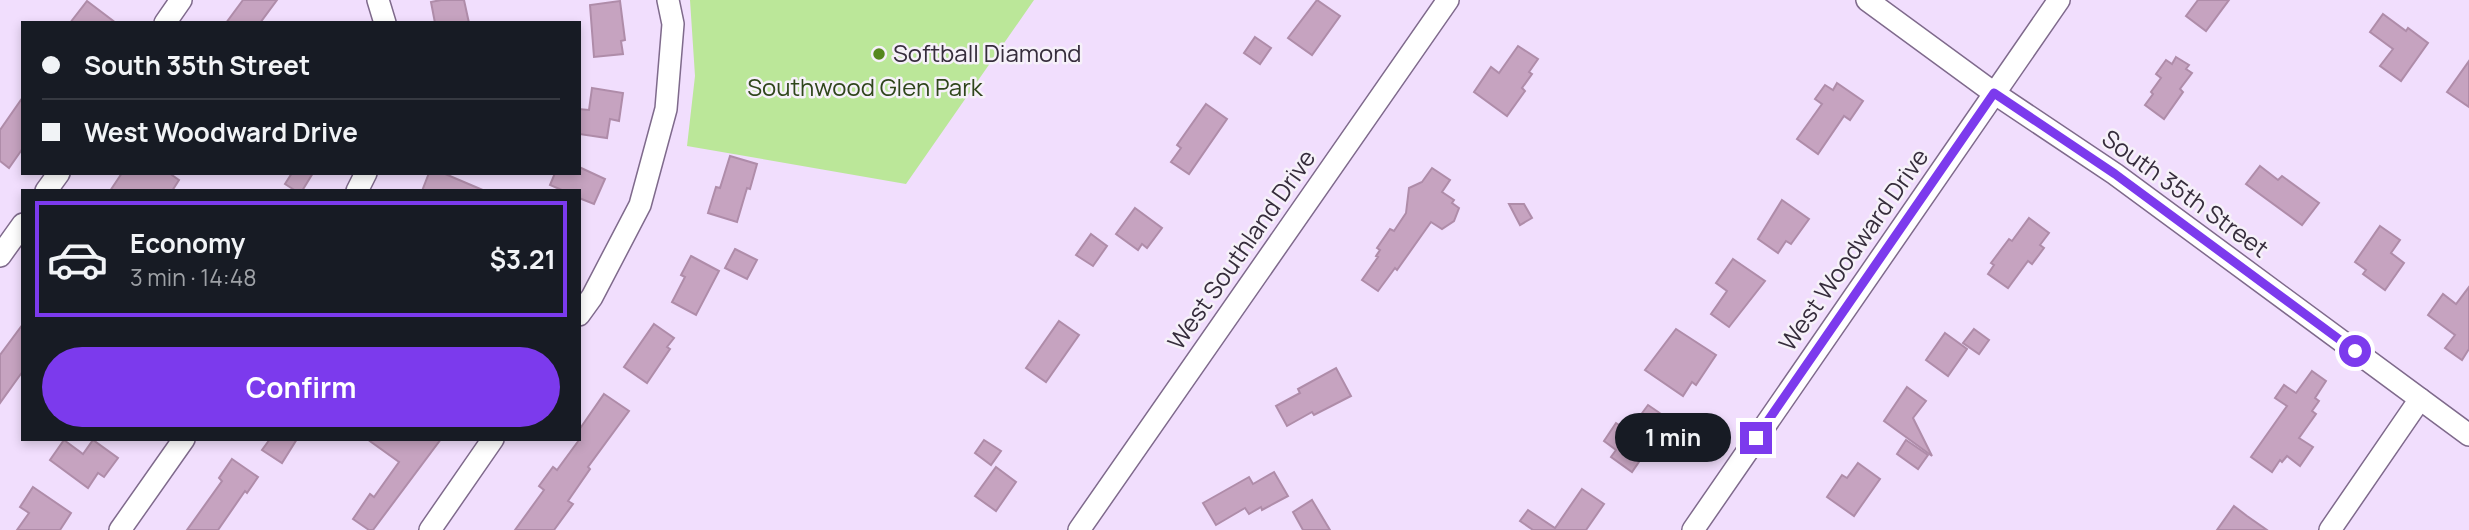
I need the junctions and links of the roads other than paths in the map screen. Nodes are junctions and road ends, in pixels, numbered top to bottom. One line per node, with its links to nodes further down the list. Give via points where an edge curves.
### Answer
1 (181, 0): 7 (street)
2 (378, 0): 8 (street)
3 (668, 0): 12 (street, via 673,24 667,109 640,205)
4 (1448, 0): 19 (street, West Southland Drive)
5 (1867, 0): 9 (street, South 35th Street)
6 (2059, 0): 9 (street, West Woodward Drive)
7 (166, 21)
8 (384, 21)
9 (1994, 93): 13 (street, South 35th Street, via 2115,174); 20 (street, West Woodward Drive)
10 (21, 227): 11 (street)
11 (0, 256)
12 (581, 312)
13 (2420, 399): 14 (street, South 35th Street); 21 (street)
14 (2469, 435)
15 (183, 441): 17 (street)
16 (492, 441): 18 (street)
17 (120, 530)
18 (430, 530)
19 (1079, 530)
20 (1693, 530)
21 (2330, 530)

